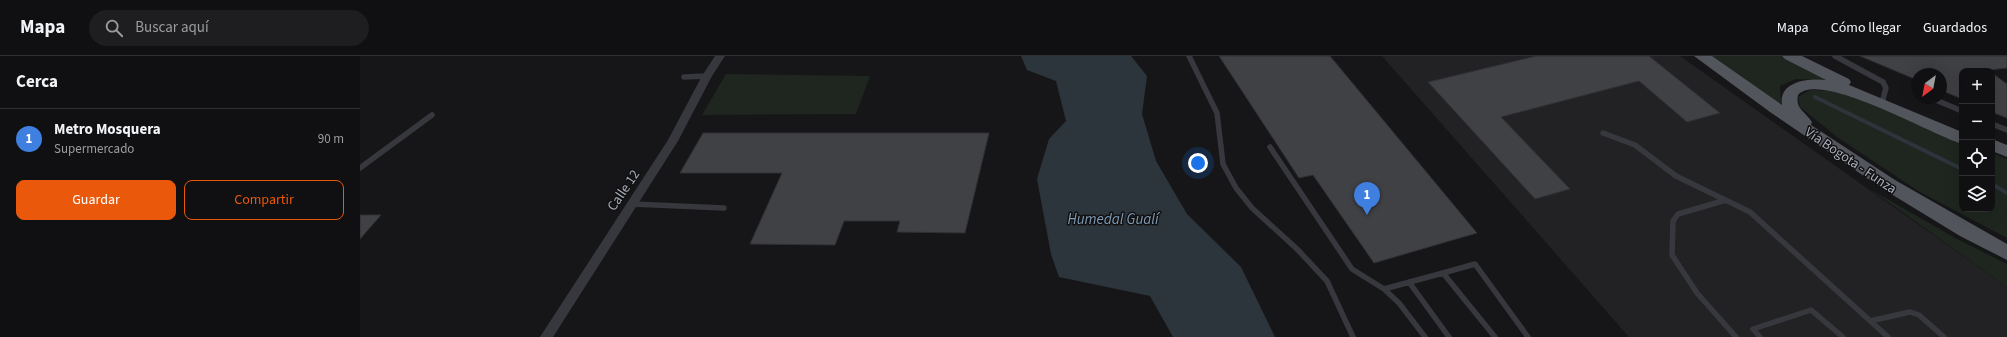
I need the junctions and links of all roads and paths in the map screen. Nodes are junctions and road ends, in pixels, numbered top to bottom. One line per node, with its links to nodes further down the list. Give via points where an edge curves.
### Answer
1 (720, 56): 6 (street, Calle 12)
2 (1189, 56): 33 (lane, via 1217,113 1223,164 1232,181 1252,208 1297,249 1327,281)
3 (1702, 56): 19 (main road, Vía Bogota - Funza)
4 (1790, 56): 8 (main road)
5 (1835, 56): 8 (lane, via 1883,82 1886,88)
6 (707, 76): 7 (lane); 25 (street, Calle 12, via 673,141)
7 (684, 77)
8 (1883, 99): 14 (main road)
9 (1945, 104): 10 (lane)
10 (1959, 110)
11 (432, 115): 23 (lane)
12 (1995, 125): 13 (lane)
13 (2007, 130)
14 (1959, 132)
15 (1603, 133): 24 (lane, via 1635,145 1676,176)
16 (1959, 137): 19 (main road, via 1837,86 1804,85 1794,90 1789,96 1789,104 1796,115)
17 (1995, 146): 20 (main road)
18 (1270, 147): 30 (lane, via 1352,269)
19 (1833, 148): 27 (main road, Vía Bogota - Funza, via 1898,191)
20 (2007, 151)
21 (1995, 152): 22 (main road)
22 (2007, 157)
23 (360, 168)
24 (1726, 200): 31 (lane, via 1750,212); 38 (lane, via 1678,214 1673,221 1671,243 1672,255 1696,293)
25 (632, 204): 26 (lane); 32 (street, Calle 12)
26 (724, 208)
27 (2007, 253)
28 (1444, 273): 29 (lane); 36 (lane); 37 (lane, via 1475,264)
29 (1409, 282): 30 (lane); 35 (lane)
30 (1384, 289): 34 (lane, via 1399,303)
31 (1870, 321): 41 (lane); 42 (lane, via 1910,312 1919,315)
32 (546, 337)
33 (1353, 337)
34 (1425, 337)
35 (1449, 337)
36 (1495, 337)
37 (1528, 337)
38 (1736, 337)
39 (1760, 337): 40 (lane, via 1753,329 1811,310)
40 (1843, 337)
41 (1888, 337)
42 (1944, 337)

